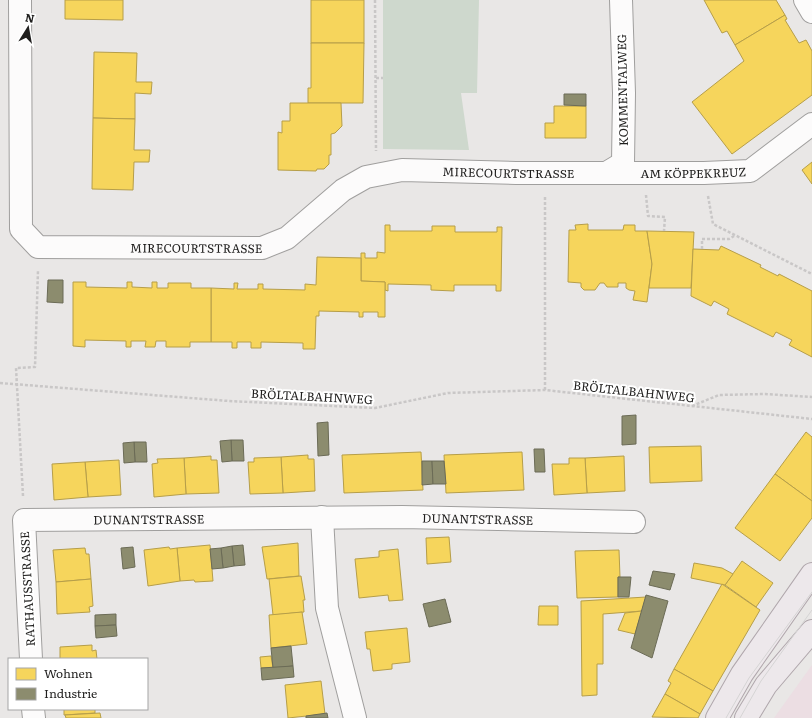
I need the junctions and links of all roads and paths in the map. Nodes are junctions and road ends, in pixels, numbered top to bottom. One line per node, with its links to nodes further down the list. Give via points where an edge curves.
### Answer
1 (20, 0): 16 (street, via 21,229)
2 (375, 0): 6 (path)
3 (621, 0): 9 (street, KOMMENTALWEG, via 623,163)
4 (804, 0): 5 (street)
5 (812, 12)
6 (376, 78): 7 (path); 13 (path)
7 (383, 78)
8 (812, 124): 12 (street, AM KÖPPEKREUZ, via 750,171)
9 (608, 172): 10 (street, AM KÖPPEKREUZ); 11 (street, MIRECOURTSTRASSE)
10 (648, 172): 12 (street, AM KÖPPEKREUZ); 14 (path, via 648,216 665,217)
11 (545, 173): 13 (street, MIRECOURTSTRASSE, via 402,170); 21 (path)
12 (704, 173): 15 (path, via 712,224)
13 (377, 175): 16 (street, MIRECOURTSTRASSE, via 366,177 343,190 287,238 262,248)
14 (664, 231)
15 (734, 236): 17 (path, via 729,239 702,239); 18 (path)
16 (38, 247): 20 (path, via 35,367 16,368)
17 (702, 249)
18 (812, 274)
19 (0, 383): 20 (path, BRÖLTALBAHNWEG)
20 (17, 384): 21 (path, BRÖLTALBAHNWEG, via 229,401 375,408 448,394); 26 (path)
21 (544, 390): 23 (path, BRÖLTALBAHNWEG)
22 (812, 397): 23 (path, via 719,395)
23 (691, 406): 24 (path, BRÖLTALBAHNWEG)
24 (812, 419)
25 (322, 517): 26 (street, DUNANTSTRASSE); 27 (street, DUNANTSTRASSE); 31 (street, via 327,608)
26 (24, 520): 30 (street, RATHAUSSTRASSE)
27 (634, 522)
28 (812, 574): 32 (main road, via 742,674)
29 (812, 631): 33 (main road, via 766,685)
30 (31, 658)
31 (355, 718)
32 (717, 718)
33 (746, 718)

